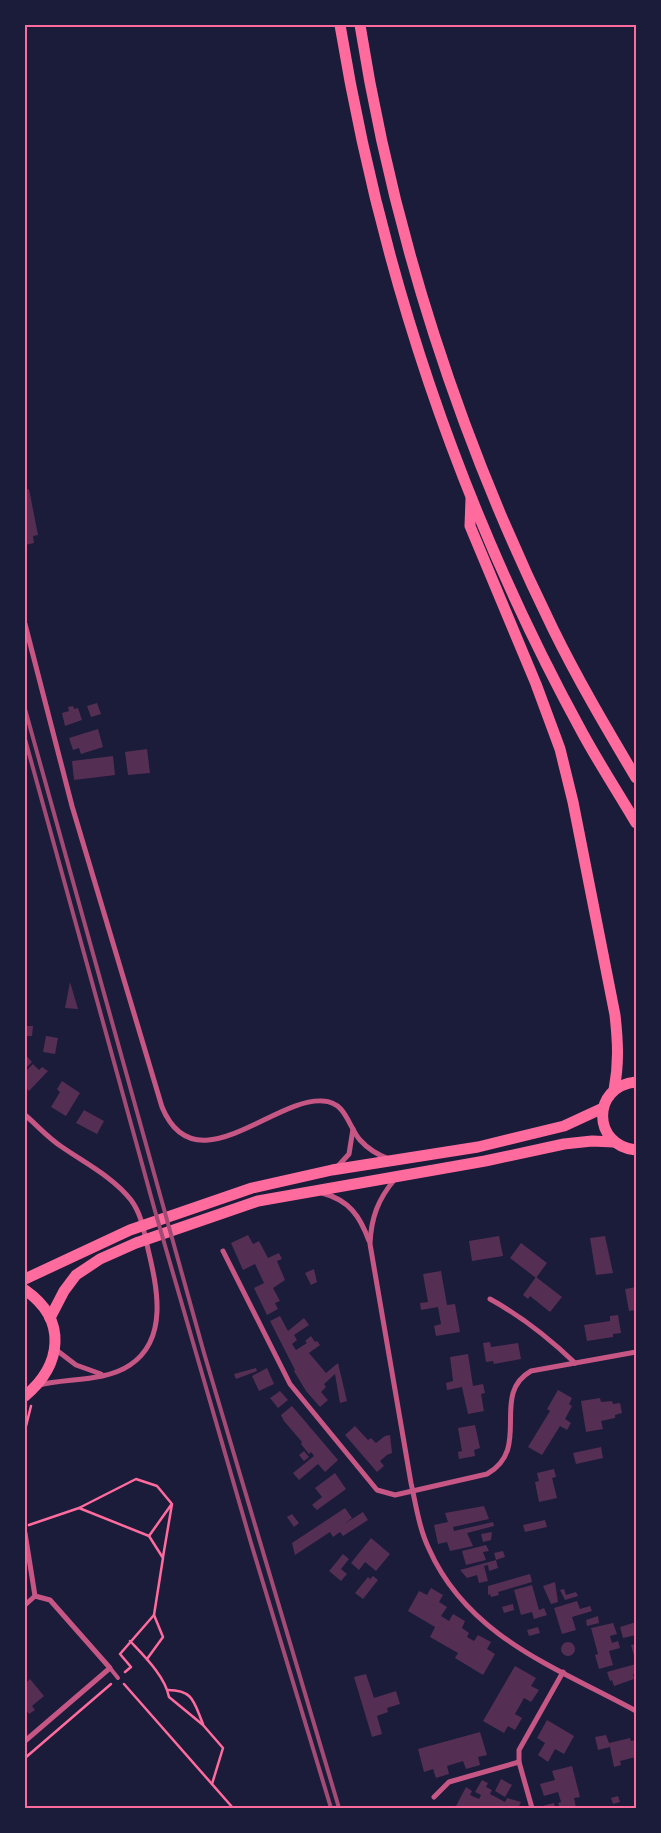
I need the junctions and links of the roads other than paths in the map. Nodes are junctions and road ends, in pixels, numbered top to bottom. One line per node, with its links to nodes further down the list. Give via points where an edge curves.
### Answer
1 (340, 25): 3 (main road, via 380,222 402,301 439,413)
2 (360, 25): 5 (main road, via 399,217 458,405 553,631)
3 (471, 495): 6 (main road, via 536,640 584,734); 8 (main road, via 470,526 536,684 560,749 573,802 616,1023 619,1047)
4 (25, 624): 11 (street, via 72,806 162,1107 172,1126 194,1139 216,1139 301,1105 324,1101 340,1109)
5 (636, 778)
6 (636, 824)
7 (636, 1082): 8 (main road)
8 (614, 1090): 9 (main road)
9 (603, 1108): 12 (main road, via 604,1126); 14 (main road, via 577,1121 540,1132 478,1147)
10 (25, 1114): 27 (street, via 59,1146 116,1185 140,1216 154,1274 158,1311 152,1336 141,1356 130,1365)
11 (353, 1129): 14 (street, via 366,1146); 15 (street, via 349,1154)
12 (614, 1142): 13 (main road, via 623,1148); 16 (main road, via 564,1144)
13 (636, 1150)
14 (395, 1161): 15 (main road)
15 (332, 1170): 20 (main road, via 252,1188 183,1210 130,1230)
16 (397, 1177): 17 (main road); 18 (street, via 377,1205)
17 (311, 1190): 18 (street, via 336,1196 353,1208); 23 (main road, via 258,1201 136,1243 100,1259 76,1275)
18 (370, 1244): 30 (street)
19 (223, 1251): 30 (street, via 278,1364 303,1402 377,1490 395,1495)
20 (25, 1279)
21 (25, 1290): 23 (main road, via 43,1306)
22 (490, 1299): 26 (street, via 512,1311)
23 (50, 1318): 24 (main road, via 55,1332)
24 (55, 1349): 27 (street, via 76,1365); 28 (main road)
25 (636, 1352): 26 (street)
26 (574, 1363): 30 (street, via 531,1371 516,1384 509,1451 497,1468 487,1474)
27 (103, 1375): 28 (street)
28 (39, 1385): 29 (main road)
29 (30, 1399)
30 (413, 1491): 35 (street, via 428,1548 453,1591 489,1628)
31 (25, 1533): 32 (street)
32 (35, 1596): 33 (street); 34 (street, via 50,1600)
33 (25, 1605)
34 (110, 1668): 36 (lane); 38 (street)
35 (563, 1672): 37 (street); 39 (street, via 520,1750)
36 (118, 1678)
37 (636, 1711)
38 (25, 1741)
39 (519, 1762): 40 (street, via 449,1782); 41 (street)
40 (434, 1797)
41 (532, 1808)

